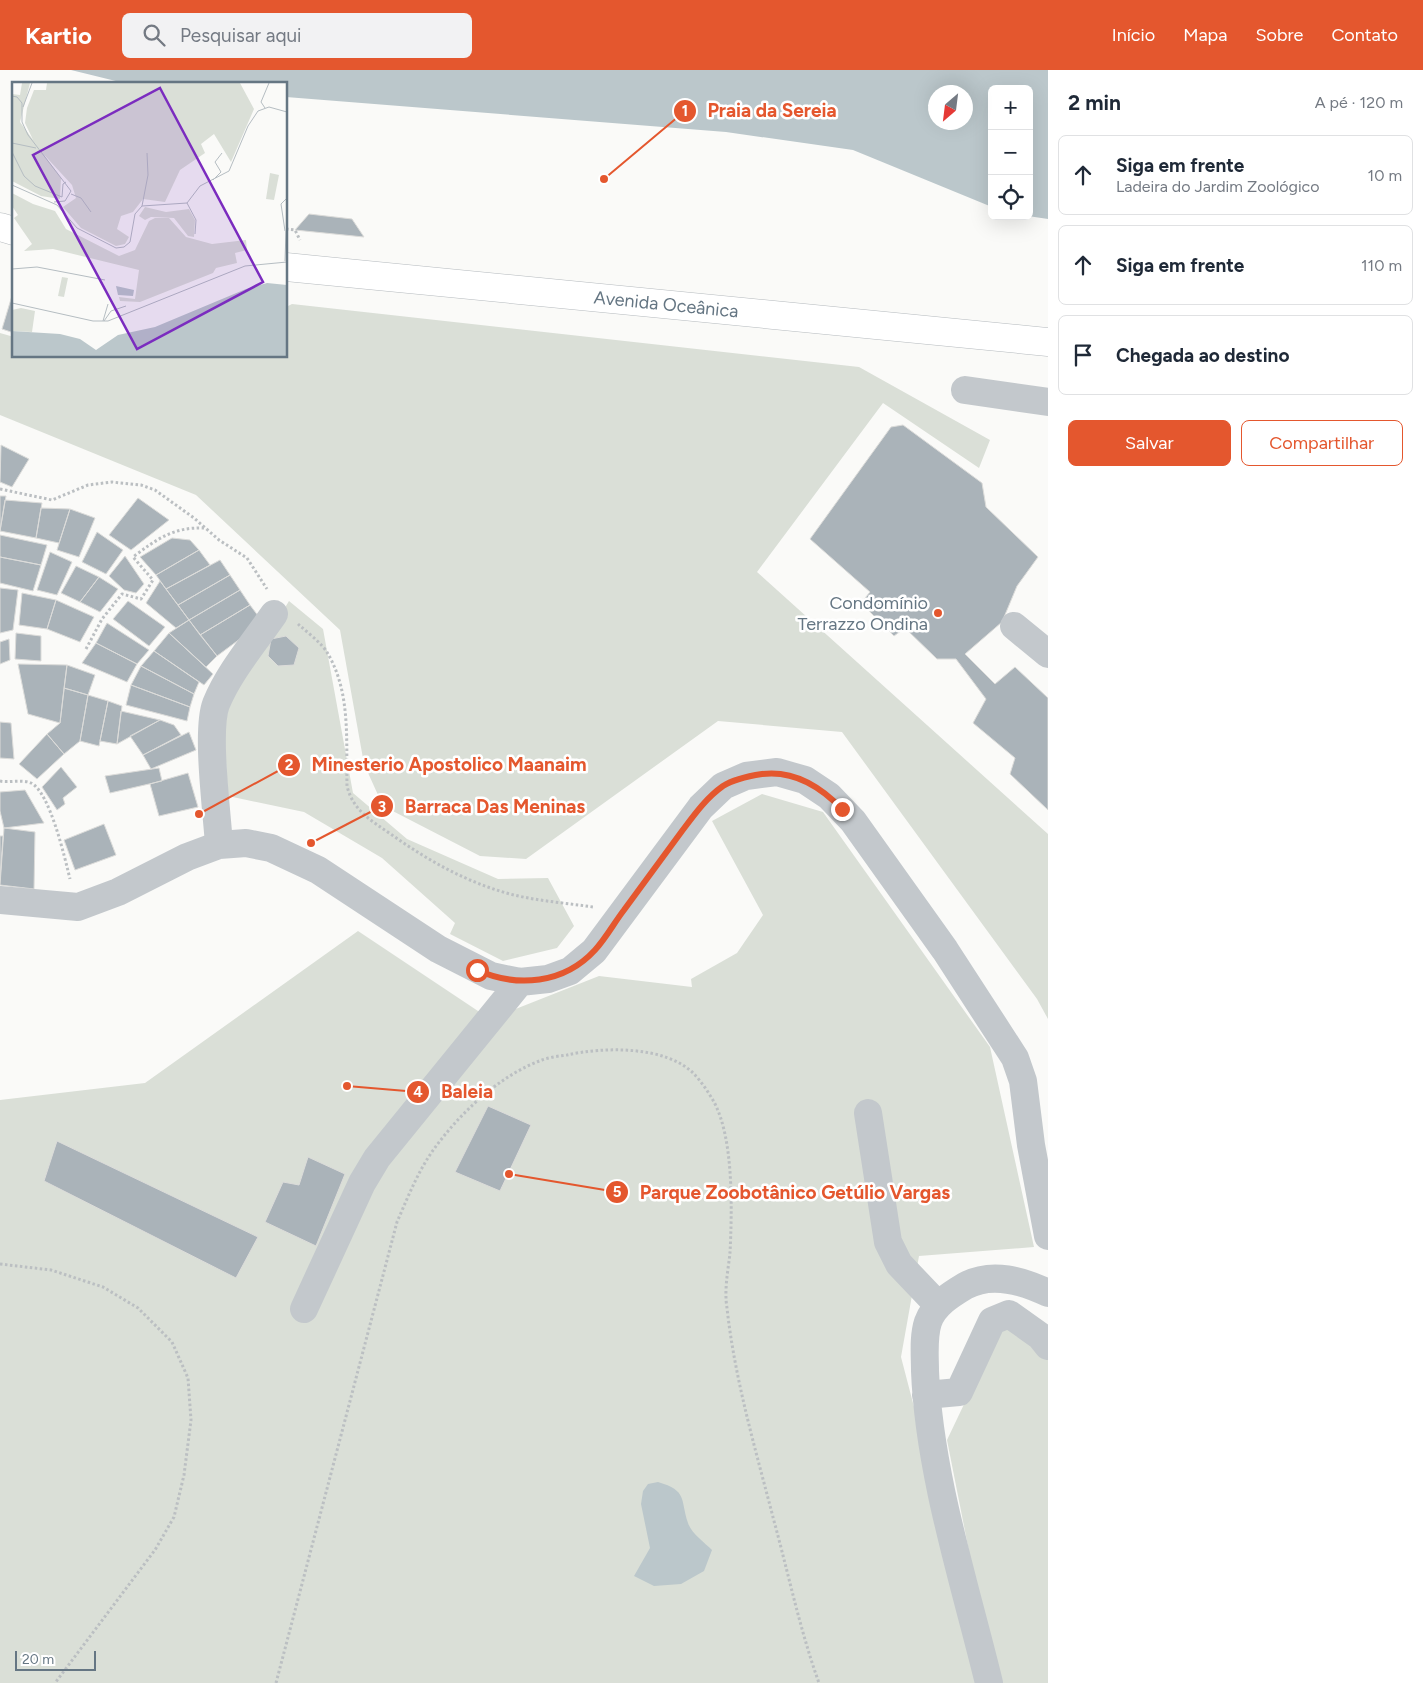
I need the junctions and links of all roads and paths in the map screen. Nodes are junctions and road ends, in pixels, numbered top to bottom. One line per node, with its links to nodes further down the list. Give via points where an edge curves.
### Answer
1 (288, 229): 2 (path, via 295,230)
2 (300, 240)
3 (288, 267): 4 (main road, Avenida Oceânica)
4 (1048, 342)
5 (965, 390): 6 (street)
6 (1048, 402)
7 (0, 489): 8 (path, via 52,500 88,485 112,482 141,485 155,490)
8 (204, 528): 9 (path, via 247,558 266,587); 11 (path, via 161,536 133,557 153,580 141,599 122,594 102,619)
9 (273, 608): 14 (street, via 226,683 216,706 212,733); 17 (path, via 327,652 339,677 345,703 347,786 350,799 360,812 424,857 474,883 512,895)
10 (1014, 626): 12 (street)
11 (86, 649)
12 (1048, 654)
13 (0, 781): 16 (path, via 30,783 36,787 50,810)
14 (219, 845): 16 (street); 18 (street, via 246,843 271,848 318,870 463,963 491,976)
15 (0, 900): 16 (street)
16 (78, 907)
17 (623, 911): 18 (street, via 594,951 570,970 548,978); 20 (street, via 701,807 723,786 746,776 777,772 805,780 830,796 854,821 934,934 1015,1058 1023,1081)
18 (520, 982): 24 (street, via 377,1158 362,1183)
19 (868, 1113): 23 (street, via 888,1242 899,1264)
20 (1048, 1236)
21 (0, 1264): 27 (path, via 51,1270 103,1287 138,1308 172,1342 188,1378 191,1420 184,1475 174,1516 155,1550)
22 (1048, 1293): 23 (street, via 1028,1283 997,1278 973,1282)
23 (938, 1305): 26 (street, via 928,1322)
24 (304, 1309)
25 (1048, 1346): 26 (street, via 1040,1336 1009,1314 992,1321 959,1392)
26 (926, 1396): 30 (street, via 944,1499)
27 (55, 1683)
28 (276, 1683): 29 (path, via 397,1222 415,1182 433,1150 467,1111 508,1077 543,1060 599,1050 626,1050 666,1057 693,1072 714,1102 725,1128 731,1234 726,1304 731,1344 746,1417 804,1641)
29 (819, 1683)
30 (989, 1683)

